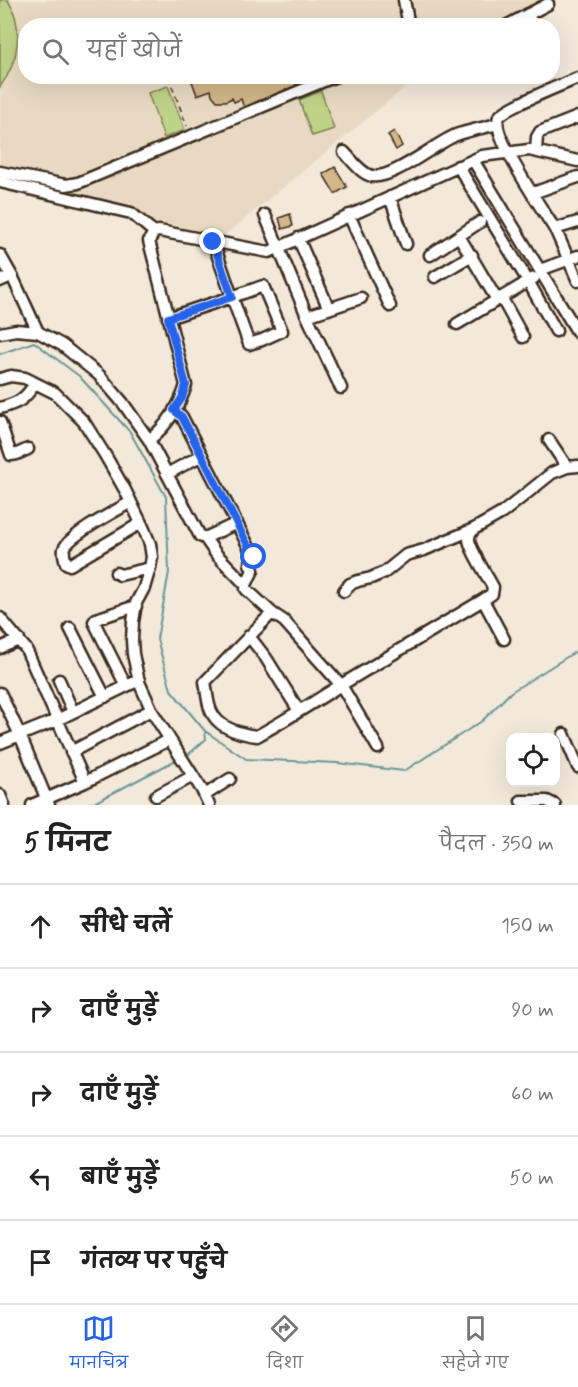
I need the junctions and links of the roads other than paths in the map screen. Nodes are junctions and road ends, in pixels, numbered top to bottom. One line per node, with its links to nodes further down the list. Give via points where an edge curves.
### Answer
1 (404, 0): 4 (street)
2 (550, 1): 3 (street)
3 (528, 14): 5 (street); 6 (street)
4 (407, 18)
5 (521, 18)
6 (530, 18)
7 (578, 78): 10 (street, via 506,110)
8 (317, 84): 18 (street, via 78,183)
9 (578, 117): 11 (street, via 540,132)
10 (497, 124): 12 (street, via 448,138 383,175 363,172); 13 (street)
11 (536, 151): 13 (street); 15 (street)
12 (344, 152)
13 (507, 153): 14 (street); 19 (street)
14 (473, 160): 16 (street); 36 (street)
15 (578, 161)
16 (458, 166): 20 (street); 40 (street)
17 (578, 177): 19 (street)
18 (0, 182): 25 (street, via 131,213)
19 (532, 193): 26 (street)
20 (390, 197): 22 (street); 30 (street)
21 (265, 214): 31 (street)
22 (349, 215): 28 (street); 45 (street)
23 (480, 222): 27 (street)
24 (578, 222): 26 (street)
25 (154, 231): 29 (street); 48 (street, via 148,241)
26 (556, 231): 35 (street)
27 (459, 236): 33 (street); 34 (street)
28 (298, 238): 31 (street); 46 (street)
29 (213, 242): 31 (street, via 269,252); 42 (street)
30 (406, 244)
31 (278, 248): 47 (street)
32 (0, 255): 38 (street)
33 (430, 255)
34 (471, 255): 37 (street); 44 (street)
35 (573, 258): 36 (street); 41 (street)
36 (541, 272): 40 (street); 53 (street)
37 (435, 277)
38 (13, 278): 39 (street); 51 (street)
39 (0, 281)
40 (528, 281): 44 (street); 50 (street)
41 (578, 281)
42 (232, 297): 42 (street, via 263,286 282,331 249,344); 48 (street)
43 (362, 298): 46 (street)
44 (499, 298): 49 (street); 54 (street)
45 (390, 306)
46 (329, 309): 47 (street)
47 (307, 316): 57 (street)
48 (168, 318): 59 (street, via 186,385)
49 (457, 324)
50 (556, 331)
51 (38, 332): 52 (street); 61 (street, via 62,345 99,375)
52 (0, 333)
53 (578, 333)
54 (523, 337)
55 (0, 379): 56 (street, via 11,376)
56 (35, 383): 58 (street, via 23,399); 67 (street, via 55,393 84,422)
57 (341, 388)
58 (0, 408)
59 (174, 410): 61 (street, via 160,432); 64 (street, via 182,417)
60 (0, 422): 63 (street, via 11,455)
61 (149, 440): 66 (street)
62 (549, 440): 65 (street)
63 (28, 449)
64 (202, 455): 66 (street); 69 (street)
65 (572, 467): 70 (street, via 552,473 502,513)
66 (167, 474): 71 (street, via 197,532)
67 (131, 502): 68 (street); 68 (street, via 69,541 64,553 66,563 70,565)
68 (141, 523): 72 (street, via 150,544)
69 (237, 523): 71 (street); 74 (street, via 254,557)
70 (474, 529): 75 (street, via 406,555 385,572 350,584); 76 (street, via 469,538 472,548 492,587 492,594)
71 (205, 538): 74 (street)
72 (150, 568): 73 (street); 77 (street)
73 (116, 573)
74 (246, 585): 78 (street, via 248,592)
75 (344, 591)
76 (483, 600): 82 (street); 87 (street)
77 (136, 606): 86 (street, via 132,640); 88 (street, via 94,621)
78 (272, 613): 81 (street); 87 (street, via 284,621)
79 (0, 618): 83 (street)
80 (70, 628): 90 (street)
81 (249, 636): 92 (street); 92 (street, via 206,682 215,718 231,730 257,736)
82 (504, 639)
83 (19, 640): 84 (street); 94 (street)
84 (0, 648)
85 (59, 680): 93 (street)
86 (139, 680): 88 (street); 91 (street)
87 (341, 685): 92 (street); 99 (street)
88 (126, 686): 90 (street)
89 (0, 693): 96 (street)
90 (105, 697): 93 (street)
91 (152, 710): 97 (street); 100 (street)
92 (299, 711)
93 (73, 712): 94 (street)
94 (57, 720): 96 (street); 100 (street)
95 (564, 734): 101 (street)
96 (20, 735): 98 (street); 108 (street)
97 (169, 740): 102 (street); 104 (street)
98 (0, 743)
99 (378, 748)
100 (71, 752): 104 (street)
101 (578, 767)
102 (193, 776): 106 (street); 109 (street)
103 (230, 779): 109 (street)
104 (85, 782): 108 (street)
105 (0, 795): 110 (street)
106 (156, 796)
107 (521, 801): 112 (street, via 547,801)
108 (47, 802): 111 (street)
109 (208, 803)
110 (4, 805)
111 (32, 805)
112 (555, 805)

